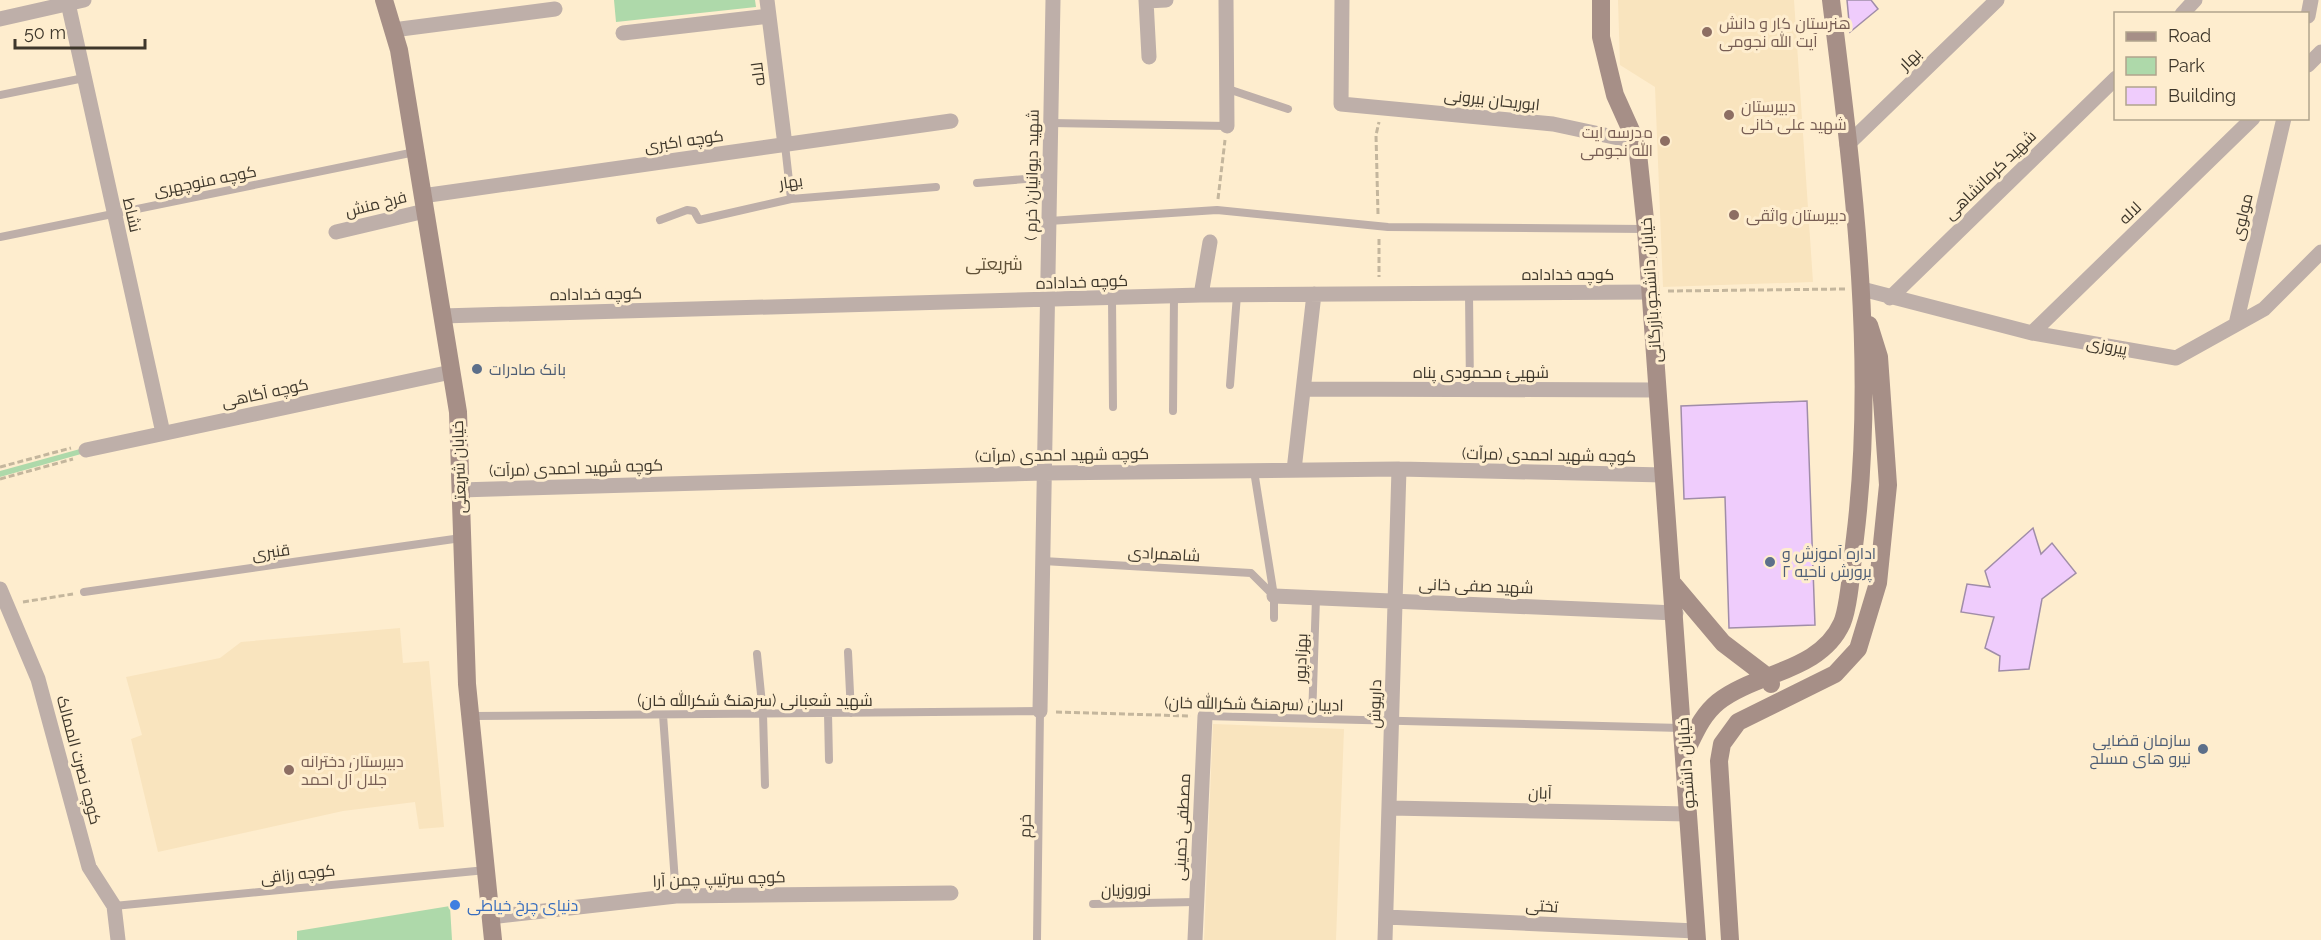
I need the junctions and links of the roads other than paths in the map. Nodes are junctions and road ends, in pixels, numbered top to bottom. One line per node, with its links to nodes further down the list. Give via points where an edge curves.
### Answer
1 (84, 0): 13 (street)
2 (384, 0): 18 (main road, خیابان شریعتی)
3 (767, 0): 16 (street, لاله)
4 (1053, 0): 31 (street, شهید دیوانیان( خرم ))
5 (1166, 0): 12 (street)
6 (1226, 0): 25 (street)
7 (1342, 0): 33 (street, ابوریحان بیرونی, via 1341,104 1553,124)
8 (1601, 0): 33 (main road, خیابان دانشجو.بازرگانی, via 1601,37 1615,95)
9 (1831, 0): 35 (main road)
10 (1997, 0): 35 (street, بهار)
11 (2195, 0): 15 (street)
12 (1146, 1): 21 (street)
13 (68, 3): 17 (street); 23 (street, نشاط)
14 (555, 9): 18 (street)
15 (2184, 12)
16 (769, 16): 19 (street); 34 (street, لاله)
17 (0, 19)
18 (393, 30): 36 (main road, خیابان شریعتی)
19 (623, 33)
20 (2321, 52): 22 (street)
21 (1149, 57)
22 (2309, 63)
23 (84, 78): 26 (lane); 42 (street, نشاط)
24 (2114, 79): 57 (street, شهید کرمانشاهی)
25 (1228, 89): 27 (lane); 32 (street)
26 (0, 95)
27 (1288, 109)
28 (2251, 120): 63 (street, لاله)
29 (2284, 120): 62 (street, مولوی)
30 (951, 121): 34 (street, کوچه اکبری)
31 (1051, 123): 32 (lane); 37 (street, شهید دیوانیان( خرم ))
32 (1227, 126)
33 (1637, 142): 45 (main road, خیابان دانشجو.بازرگانی)
34 (785, 145): 40 (lane); 41 (street, کوچه اکبری)
35 (1847, 145): 50 (main road)
36 (415, 152): 41 (main road, خیابان شریعتی); 42 (lane, کوچه منوچهری)
37 (1050, 177): 38 (lane); 44 (street, شهید دیوانیان( خرم ))
38 (977, 183)
39 (936, 187): 40 (lane, بهار)
40 (791, 199): 43 (lane, بهار, via 699,220 694,211 687,210)
41 (423, 203): 46 (street, فرخ منش); 61 (main road, خیابان شریعتی)
42 (113, 213): 47 (lane, کوچه منوچهری); 71 (street, نشاط)
43 (660, 220)
44 (1049, 221): 45 (lane, via 1216,210 1378,226); 59 (street, شهید دیوانیان( خرم ))
45 (1646, 229): 51 (main road, خیابان دانشجو.بازرگانی)
46 (336, 232)
47 (0, 237)
48 (1210, 242): 54 (street)
49 (2321, 252): 62 (street, پیروزی, via 2264,309)
50 (1862, 289): 57 (street, پیروزی); 60 (main road)
51 (1652, 292): 52 (street, کوچه خداداده); 68 (main road, خیابان دانشجو.بازرگانی)
52 (1469, 293): 53 (street, کوچه خداداده); 67 (lane)
53 (1314, 294): 55 (street, کوچه خداداده); 66 (street)
54 (1201, 295): 55 (street, کوچه خداداده); 56 (street, کوچه خداداده)
55 (1237, 295): 65 (lane)
56 (1174, 296): 58 (street, کوچه خداداده); 70 (lane)
57 (1890, 298): 63 (street, پیروزی)
58 (1112, 299): 59 (street, کوچه خداداده); 69 (lane)
59 (1048, 301): 61 (street, کوچه خداداده); 76 (street, شهید دیوانیان( خرم ))
60 (1864, 309): 91 (main road, via 1860,498 1842,622 1827,645); 92 (main road, خیابان دانشجو, via 1879,357 1888,484 1878,583 1858,649 1835,674)
61 (442, 316): 64 (main road, خیابان شریعتی)
62 (2236, 324): 63 (street, پیروزی, via 2176,358)
63 (2032, 333)
64 (451, 372): 71 (street, کوچه آگاهی); 78 (main road, خیابان شریعتی, via 458,412)
65 (1230, 386)
66 (1304, 389): 67 (street, شهیئ محمودی پناه); 74 (street)
67 (1470, 390): 68 (street, شهیئ محمودی پناه)
68 (1658, 390): 77 (main road, خیابان دانشجو.بازرگانی)
69 (1113, 407)
70 (1173, 411)
71 (163, 433): 72 (street, کوچه آگاهی)
72 (86, 450)
73 (1399, 469): 74 (street, کوچه شهید احمدی (مرآت)); 77 (street, کوچه شهید احمدی (مرآت)); 86 (street, داریوش)
74 (1294, 470): 75 (street, کوچه شهید احمدی (مرآت))
75 (1254, 471): 76 (street, کوچه شهید احمدی (مرآت)); 84 (lane)
76 (1044, 473): 78 (street, کوچه شهید احمدی (مرآت)); 80 (street, شهید دیوانیان( خرم ))
77 (1664, 475): 81 (main road, خیابان دانشجو.بازرگانی)
78 (460, 490): 79 (main road, خیابان شریعتی)
79 (461, 538): 83 (lane, قنبری); 98 (main road, خیابان شریعتی)
80 (1042, 561): 84 (lane, شاهمرادی, via 1251,573); 93 (street, شهید دیوانیان( خرم ))
81 (1674, 585): 87 (main road, خیابان دانشجو); 91 (main road, via 1722,644)
82 (0, 589): 113 (street, کوچه نصرت الممالک, via 38,679 89,867)
83 (84, 592)
84 (1274, 596): 85 (street, شهید صفی خانی); 88 (lane)
85 (1316, 598): 86 (street, شهید صفی خانی); 100 (lane, بهزادپور)
86 (1396, 601): 87 (street, شهید صفی خانی); 101 (street, داریوش)
87 (1676, 612): 102 (main road, خیابان دانشجو)
88 (1274, 618)
89 (848, 652): 95 (lane)
90 (757, 654): 96 (lane)
91 (1769, 678): 92 (main road); 103 (main road, via 1718,702 1705,715)
92 (1779, 702): 122 (main road, خیابان دانشجو, via 1738,722 1722,744 1719,761)
93 (1040, 711): 95 (lane, شهید شعبانی (سرهنگ شکرالله خان)); 119 (lane, خرم)
94 (828, 713): 95 (lane, شهید شعبانی (سرهنگ شکرالله خان)); 96 (lane, شهید شعبانی (سرهنگ شکرالله خان)); 104 (lane)
95 (851, 713)
96 (764, 714): 97 (lane, شهید شعبانی (سرهنگ شکرالله خان)); 105 (lane)
97 (663, 715): 98 (lane, شهید شعبانی (سرهنگ شکرالله خان)); 110 (lane)
98 (470, 716): 108 (main road, خیابان شریعتی)
99 (1205, 716): 100 (lane, ادیبان (سرهنگ شکرالله خان)); 111 (street, مصطفی خمینی)
100 (1312, 719): 101 (lane, ادیبان (سرهنگ شکرالله خان))
101 (1392, 721): 102 (lane, ادیبان (سرهنگ شکرالله خان)); 106 (street, داریوش)
102 (1683, 728): 103 (main road, خیابان دانشجو)
103 (1685, 752): 107 (main road, خیابان دانشجو)
104 (829, 760)
105 (765, 785)
106 (1390, 808): 107 (street, آبان); 115 (street, داریوش)
107 (1689, 814): 116 (main road, خیابان دانشجو)
108 (486, 870): 113 (lane, کوچه رزاقی); 114 (main road, خیابان شریعتی)
109 (951, 893): 110 (street, کوچه سرتیپ چمن آرا)
110 (676, 896): 114 (street, کوچه سرتیپ چمن آرا)
111 (1196, 902): 112 (lane, نوروزیان); 120 (street, مصطفی خمینی)
112 (1093, 904)
113 (114, 906): 117 (street, کوچه نصرت الممالک)
114 (490, 917): 118 (main road, خیابان شریعتی)
115 (1386, 917): 116 (street, تختی); 121 (street, داریوش)
116 (1697, 936)
117 (118, 940)
118 (493, 940)
119 (1037, 940)
120 (1195, 940)
121 (1386, 940)
122 (1730, 940)

